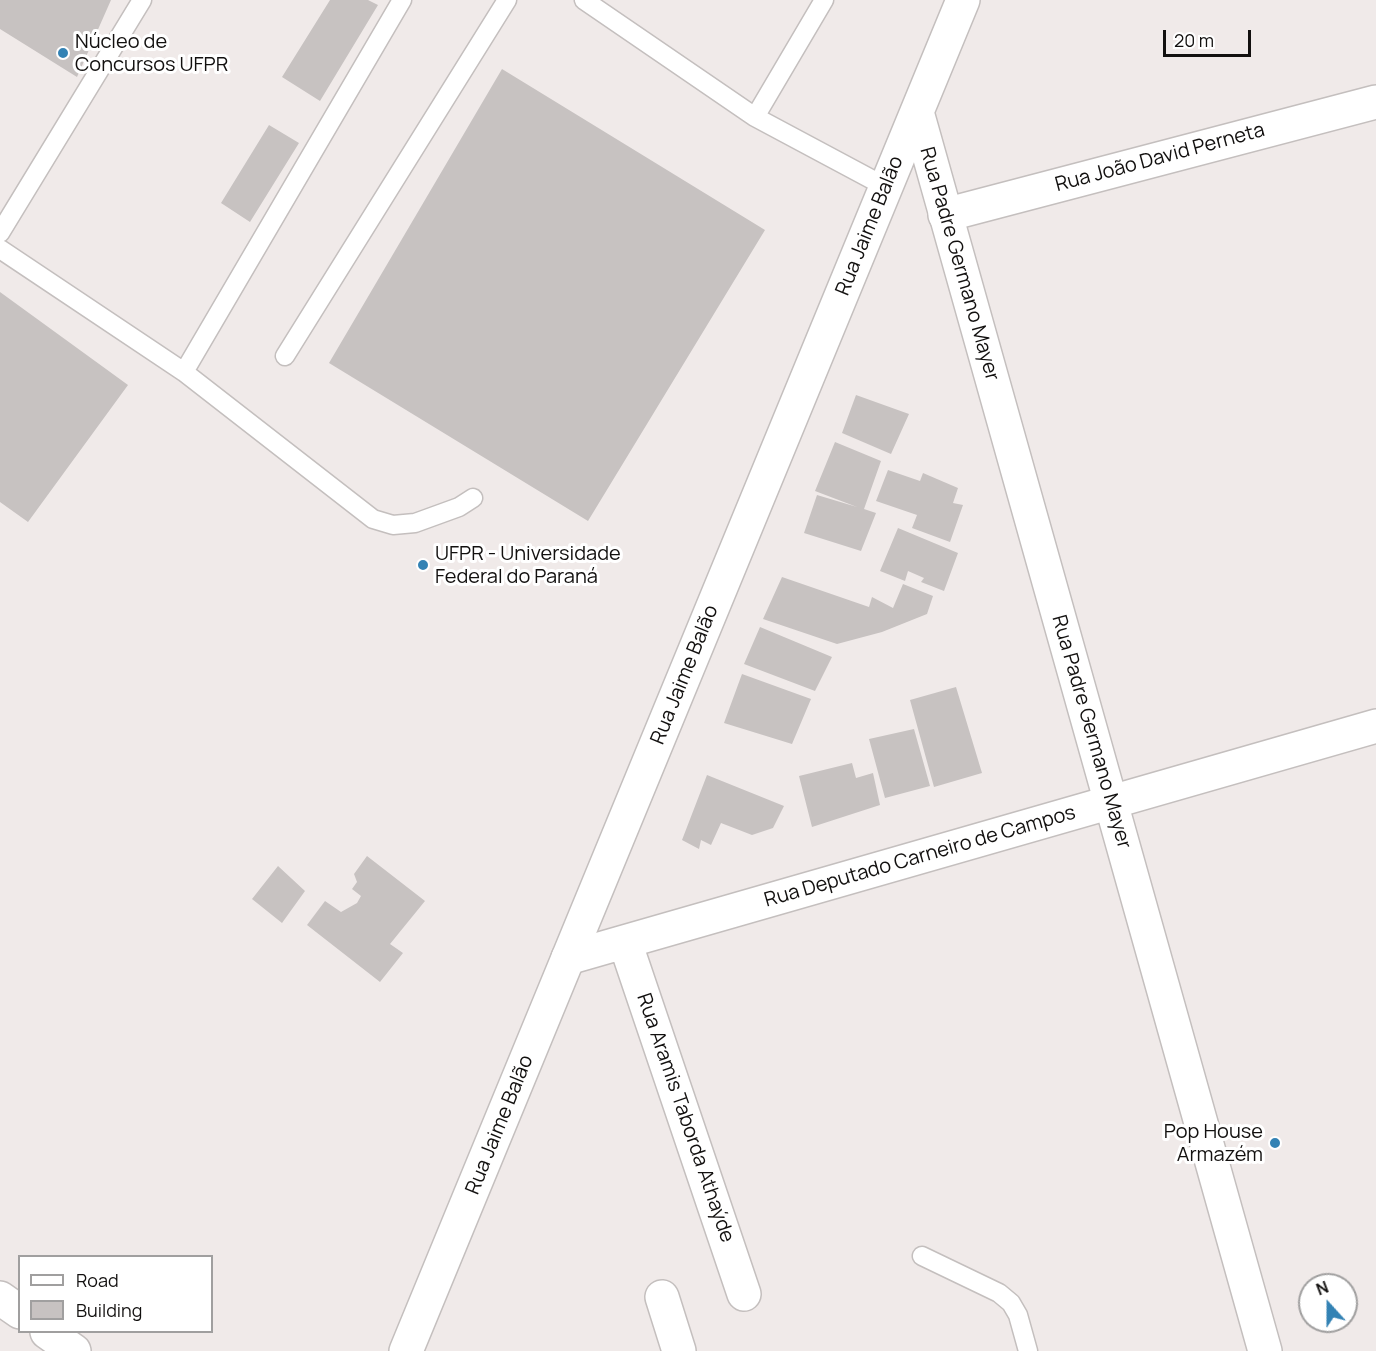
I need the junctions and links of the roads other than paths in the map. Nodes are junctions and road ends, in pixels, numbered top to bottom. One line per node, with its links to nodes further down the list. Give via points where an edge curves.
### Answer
1 (142, 0): 12 (lane)
2 (402, 0): 15 (lane)
3 (507, 0): 14 (lane)
4 (584, 0): 9 (lane)
5 (824, 0): 9 (lane)
6 (963, 0): 8 (street, Rua Jaime Balão)
7 (1376, 102): 11 (street, Rua João David Perneta)
8 (917, 112): 10 (street, Rua Jaime Balão); 11 (street, Rua Padre Germano Mayer)
9 (755, 117): 10 (lane)
10 (886, 187): 20 (street, Rua Jaime Balão)
11 (945, 215): 18 (street, Rua Padre Germano Mayer)
12 (0, 233)
13 (0, 249): 15 (lane)
14 (285, 356)
15 (184, 372): 16 (lane, via 373,519 393,525 415,523)
16 (473, 498)
17 (1376, 726): 18 (street, Rua Deputado Carneiro de Campos)
18 (1111, 803): 19 (street, Rua Deputado Carneiro de Campos); 31 (street, Rua Padre Germano Mayer)
19 (626, 942): 20 (street, Rua Deputado Carneiro de Campos); 22 (street, Rua Aramis Taborda Athaýde)
20 (568, 958): 28 (street, Rua Jaime Balão)
21 (922, 1256): 30 (lane, via 999,1293 1011,1303)
22 (744, 1294)
23 (662, 1297): 29 (street)
24 (0, 1298): 25 (street)
25 (18, 1311)
26 (48, 1333): 27 (street)
27 (74, 1351)
28 (406, 1351)
29 (680, 1351)
30 (1028, 1351)
31 (1265, 1351)

